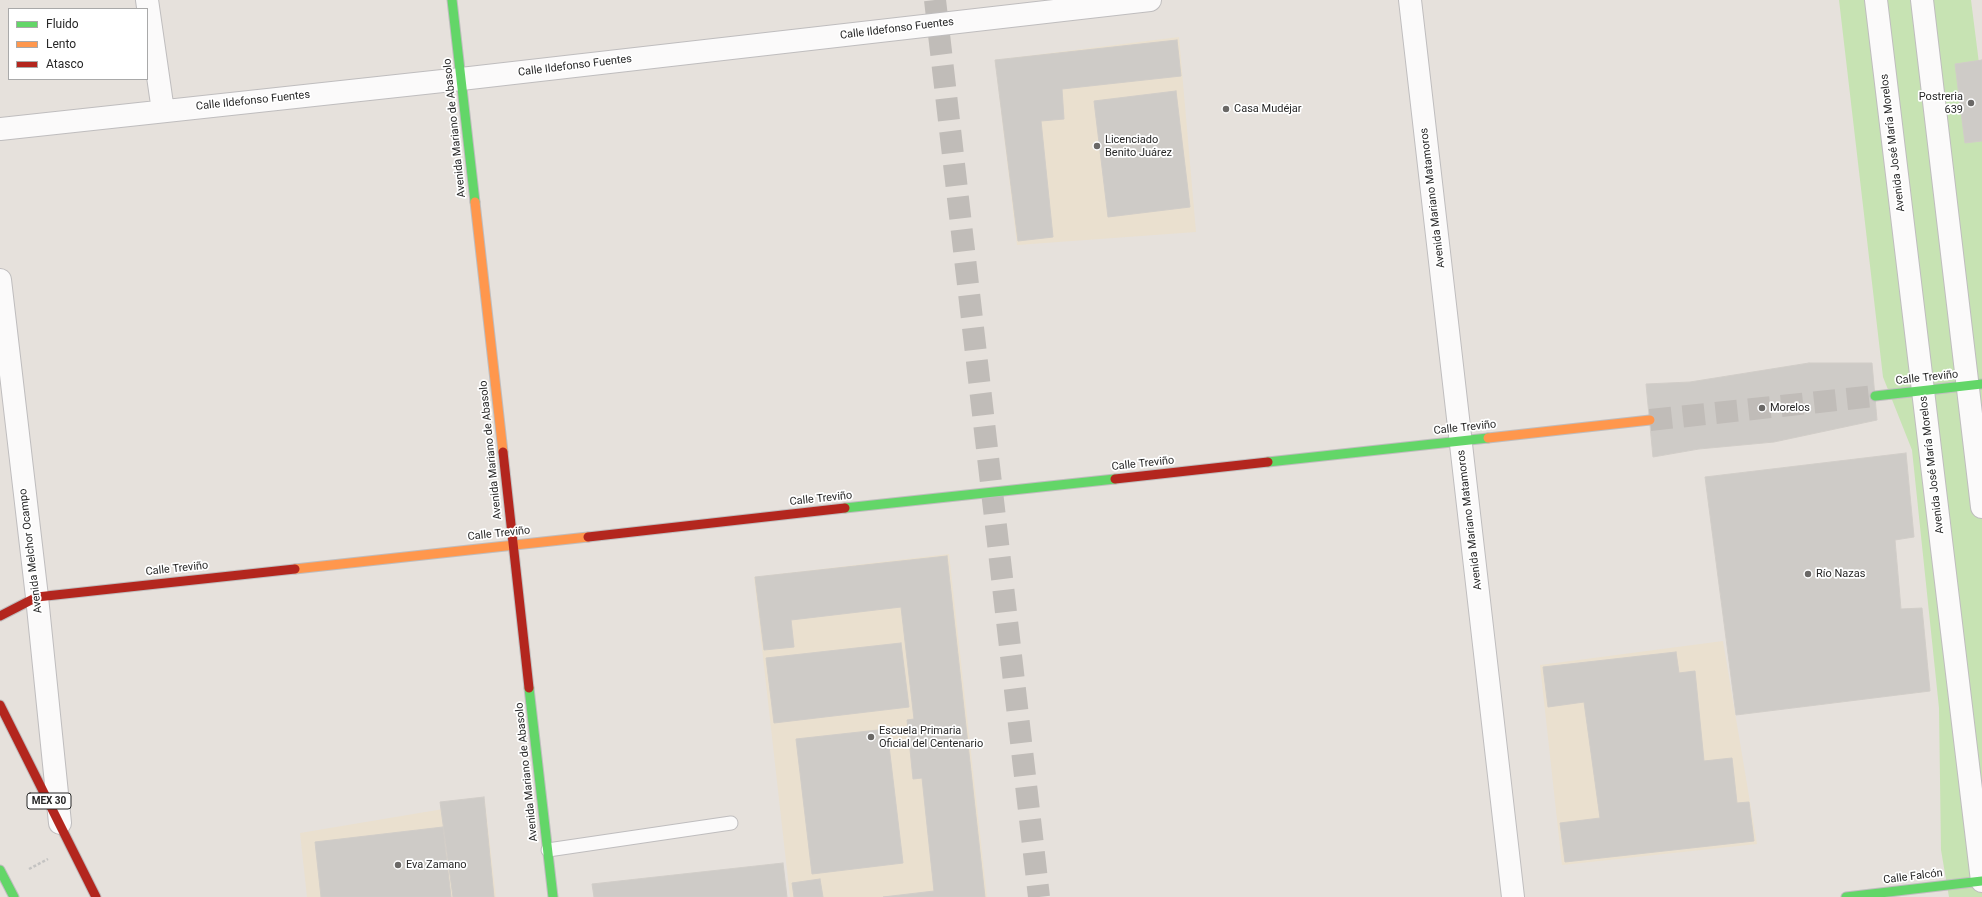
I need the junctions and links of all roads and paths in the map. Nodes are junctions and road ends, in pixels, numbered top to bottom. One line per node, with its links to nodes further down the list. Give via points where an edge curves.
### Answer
1 (147, 0): 8 (street)
2 (452, 0): 7 (street, Avenida Mariano de Abasolo)
3 (1150, 0): 7 (street, Calle Ildefonso Fuentes)
4 (1410, 0): 15 (street, Avenida Mariano Matamoros)
5 (1876, 0): 12 (street, Avenida José María Morelos)
6 (1922, 0): 11 (street)
7 (461, 79): 8 (street, Calle Ildefonso Fuentes); 17 (street, Avenida Mariano de Abasolo)
8 (163, 111): 9 (street, Calle Ildefonso Fuentes)
9 (0, 129)
10 (0, 280): 18 (street, Avenida Melchor Ocampo)
11 (1975, 385): 12 (street, Calle Treviño); 16 (street)
12 (1923, 391): 13 (street, Calle Treviño); 27 (street, Avenida José María Morelos)
13 (1875, 396)
14 (1650, 420): 15 (street, Calle Treviño)
15 (1461, 441): 17 (street, Calle Treviño); 31 (street, Avenida Mariano Matamoros)
16 (1982, 507)
17 (513, 544): 18 (street, Calle Treviño); 24 (street, Avenida Mariano de Abasolo)
18 (37, 596): 19 (street, Calle Treviño); 21 (street, Avenida Melchor Ocampo)
19 (0, 616)
20 (0, 705): 21 (street, MEX 30)
21 (60, 823): 23 (street, MEX 30)
22 (731, 823): 24 (lane)
23 (71, 847): 26 (path); 29 (street, MEX 30)
24 (548, 850): 30 (street, Avenida Mariano de Abasolo)
25 (0, 870): 26 (street)
26 (6, 881): 28 (street)
27 (1982, 881): 32 (street, Calle Falcón)
28 (14, 897)
29 (96, 897)
30 (553, 897)
31 (1513, 897)
32 (1846, 897)

